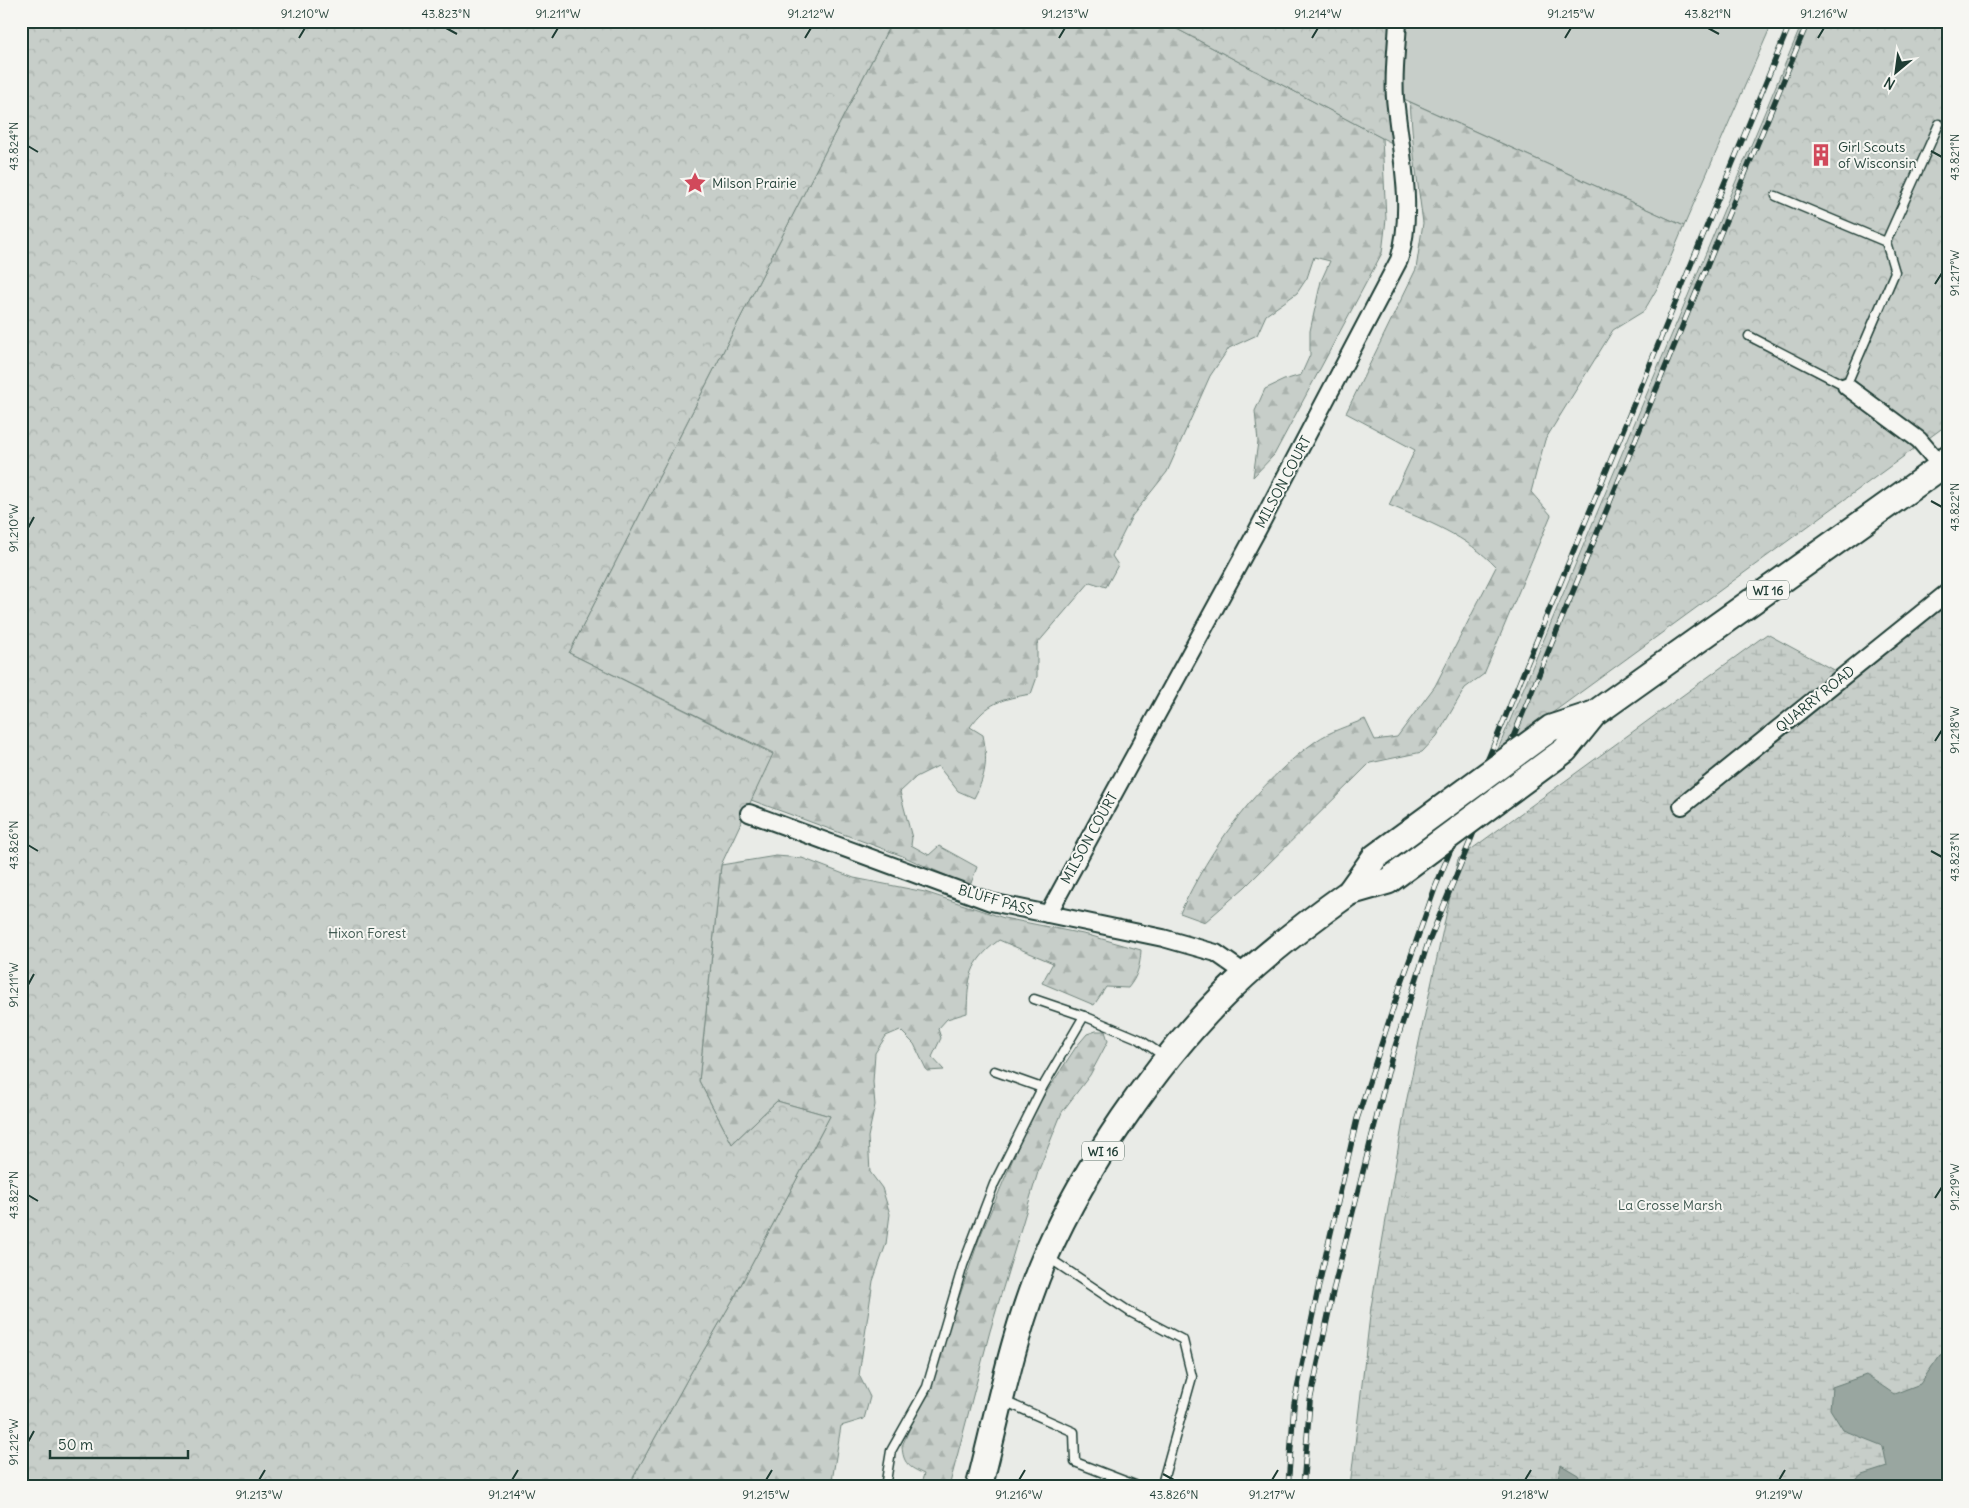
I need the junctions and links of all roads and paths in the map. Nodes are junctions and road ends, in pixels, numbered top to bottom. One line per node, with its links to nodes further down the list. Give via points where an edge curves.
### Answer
1 (1398, 21): 11 (street, MILSON COURT, via 1395,94 1406,216 1406,238 1400,260)
2 (1939, 124): 4 (lane)
3 (1776, 196): 4 (lane)
4 (1886, 242): 6 (lane, via 1895,272)
5 (1749, 336): 6 (lane)
6 (1846, 386): 7 (street, via 1919,440)
7 (1946, 465): 12 (main road, WI 16, bridge, via 1594,714 1552,728 1535,740 1375,857 1350,892)
8 (1948, 592): 9 (street, QUARRY ROAD)
9 (1682, 806)
10 (749, 813): 11 (street, BLUFF PASS, via 991,902)
11 (1048, 914): 12 (street, BLUFF PASS, via 1216,953)
12 (1246, 974): 15 (main road, WI 16, via 1192,1028)
13 (1034, 999): 14 (lane)
14 (1084, 1016): 15 (lane, via 1139,1039); 17 (lane)
15 (1168, 1059): 18 (main road, WI 16, via 1098,1159)
16 (994, 1071): 17 (lane)
17 (1042, 1088): 20 (lane, via 994,1184 963,1265 927,1387 891,1452)
18 (1046, 1256): 19 (main road, WI 16, via 1026,1312); 23 (lane, via 1130,1312 1184,1340 1192,1376 1162,1484)
19 (1002, 1400): 21 (main road, WI 16); 22 (lane, via 1074,1432 1075,1462)
20 (885, 1487)
21 (979, 1487)
22 (1140, 1487)
23 (1148, 1487)

